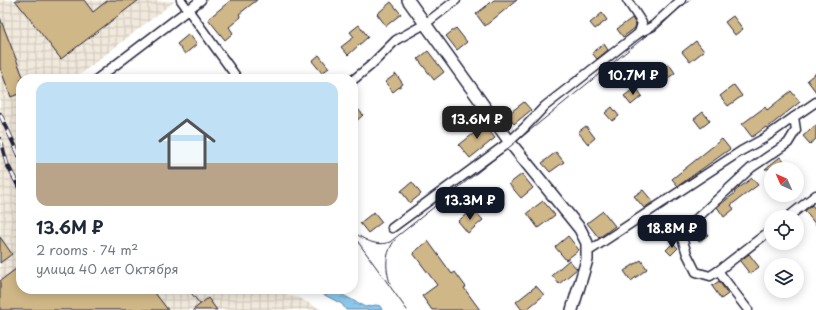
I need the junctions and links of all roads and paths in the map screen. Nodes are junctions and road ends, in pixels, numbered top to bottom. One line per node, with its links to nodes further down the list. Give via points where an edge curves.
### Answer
1 (181, 0): 7 (street)
2 (201, 0): 7 (street)
3 (408, 0): 8 (main road)
4 (456, 0): 8 (street)
5 (627, 0): 9 (street, via 642,23)
6 (681, 0): 9 (street, via 653,26)
7 (188, 10): 10 (street); 11 (street)
8 (425, 24): 12 (street, via 396,40); 15 (main road)
9 (639, 32): 15 (street, via 545,106)
10 (103, 74)
11 (234, 74)
12 (358, 76)
13 (816, 102): 14 (street)
14 (794, 117): 20 (street); 21 (street, via 796,130 788,142 751,168 693,222 682,238 696,272 710,276)
15 (509, 142): 18 (street); 20 (main road, via 580,229 587,243)
16 (816, 195): 17 (street)
17 (797, 210)
18 (392, 228)
19 (764, 235): 21 (street)
20 (587, 250): 22 (main road, via 587,260)
21 (718, 271): 23 (street)
22 (572, 310)
23 (748, 310)

